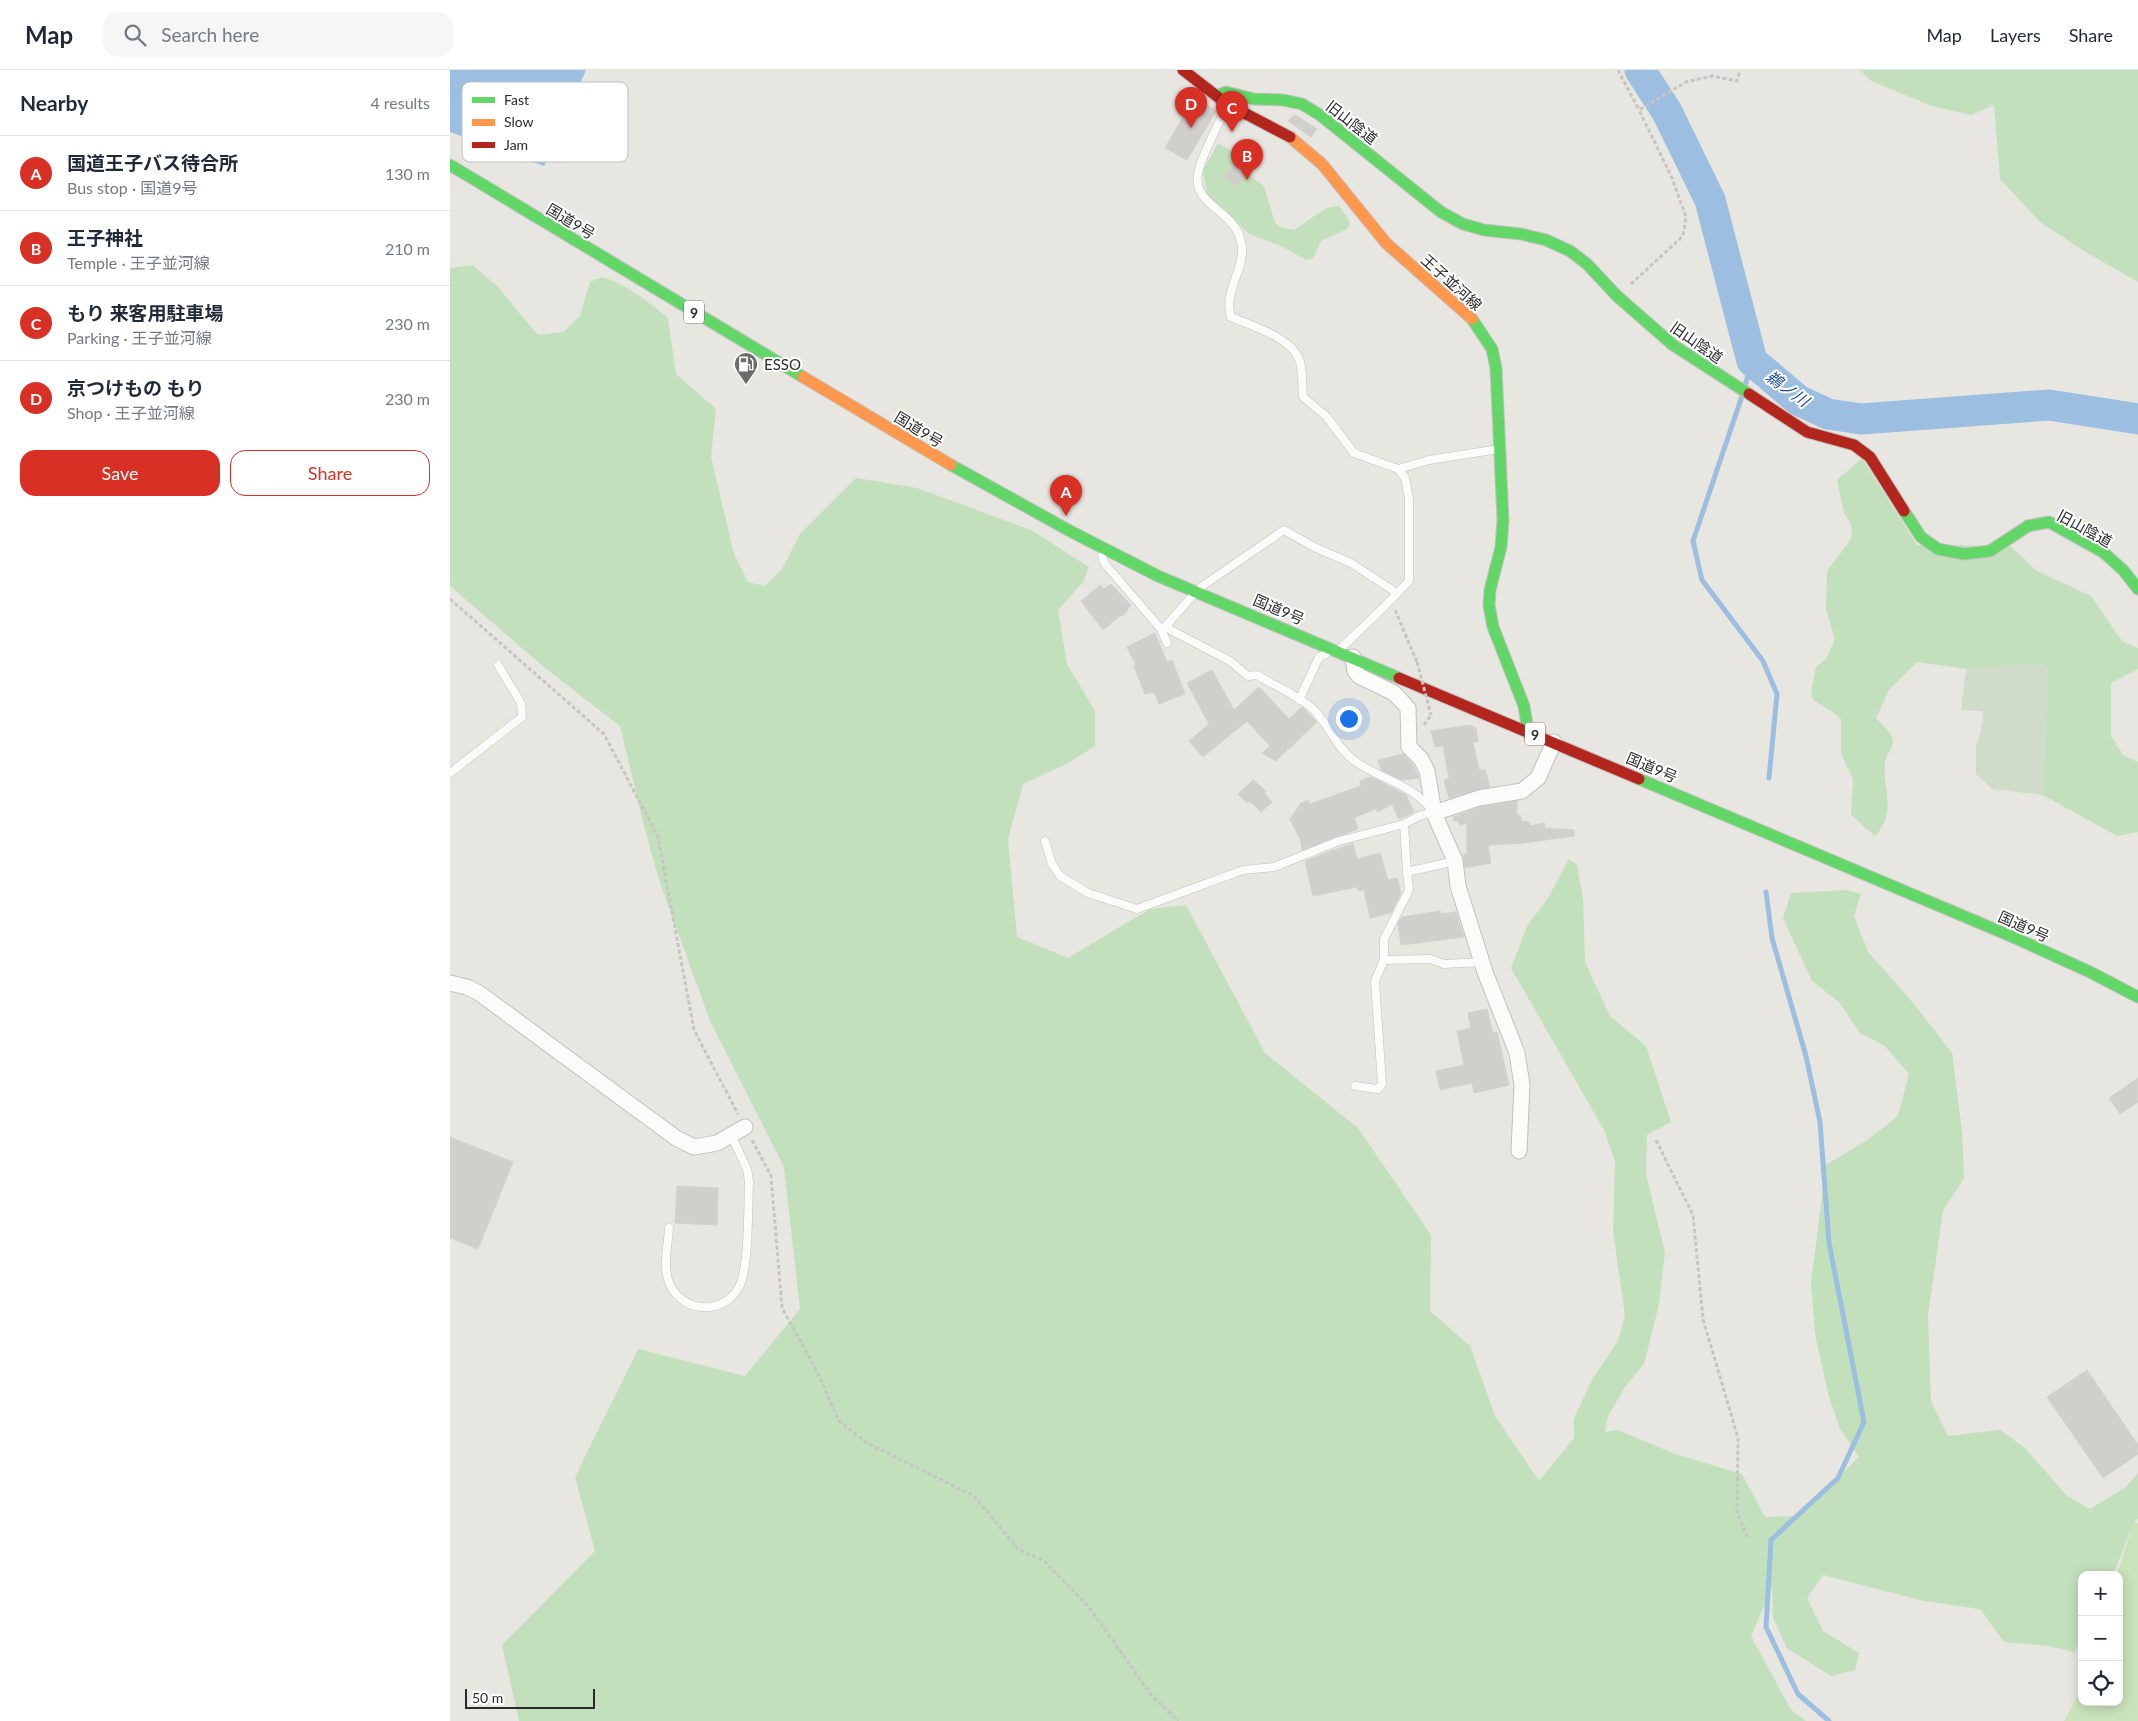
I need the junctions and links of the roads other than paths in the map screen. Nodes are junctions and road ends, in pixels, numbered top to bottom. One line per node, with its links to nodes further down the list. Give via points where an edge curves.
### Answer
1 (1183, 70): 2 (main road, 王子並河線)
2 (1216, 96): 3 (main road, 王子並河線); 8 (main road, 旧山陰道, via 1226,92 1254,100 1302,104 1441,212 1463,224 1546,240 1570,251 1673,346 1807,432 1854,445 1870,457 1921,537 1938,549 1964,554 1990,551 2028,526 2049,522 2103,552)
3 (1227, 104): 5 (main road, 王子並河線, via 1296,140 1322,164 1386,243 1472,318 1492,349); 6 (lane, via 1198,170 1197,184 1202,197 1232,221 1239,232 1241,260 1230,295 1228,307 1231,317 1284,341 1296,352 1300,363 1302,397 1326,416 1354,453)
4 (450, 166): 7 (main road, 国道9号 / 9, via 938,458)
5 (1500, 449): 6 (lane, via 1429,460); 17 (main road, 王子並河線, via 1502,534 1490,590 1490,612 1524,706)
6 (1398, 469): 10 (lane, via 1405,478 1409,498 1408,581)
7 (1097, 545): 9 (main road, 国道9号 / 9); 11 (lane, via 1105,564)
8 (2138, 589)
9 (1196, 591): 10 (lane, via 1284,530 1351,563); 11 (lane); 13 (main road, 国道9号 / 9)
10 (1397, 594): 13 (lane)
11 (1163, 628): 12 (lane); 16 (lane, via 1230,662 1248,676 1256,675)
12 (1167, 644)
13 (1338, 650): 14 (main road, 国道9号 / 9); 16 (lane, via 1319,657)
14 (1353, 657): 17 (main road, 国道9号 / 9); 20 (street, via 1359,676 1394,693 1408,708 1409,746 1422,759 1427,771)
15 (498, 665): 19 (lane, via 521,703 522,717)
16 (1299, 700): 20 (lane, via 1314,711 1354,761 1409,789 1426,801)
17 (1528, 731): 18 (main road, 国道9号 / 9)
18 (1554, 742): 20 (street, via 1538,778 1522,791 1479,798); 28 (main road, 国道9号 / 9, via 2013,937)
19 (450, 773)
20 (1434, 813): 21 (lane); 23 (street)
21 (1404, 824): 22 (lane, via 1339,841 1274,867 1243,870 1137,910 1088,893 1060,876); 24 (lane)
22 (1044, 841)
23 (1455, 861): 24 (lane); 26 (street, via 1458,886)
24 (1407, 872): 25 (lane, via 1409,890 1384,939)
25 (1384, 960): 26 (lane, via 1430,959 1444,964); 29 (lane, via 1376,981 1382,1084 1378,1089)
26 (1482, 962): 32 (street, via 1517,1053 1522,1085)
27 (450, 983): 31 (street, via 479,994 676,1138 694,1147 717,1143)
28 (2138, 997)
29 (1355, 1086)
30 (745, 1127): 31 (street)
31 (731, 1135): 33 (lane, via 747,1169 749,1181 744,1268 740,1285 729,1300 715,1307 699,1308 683,1301 670,1286 665,1270)
32 (1519, 1151)
33 (670, 1228)

